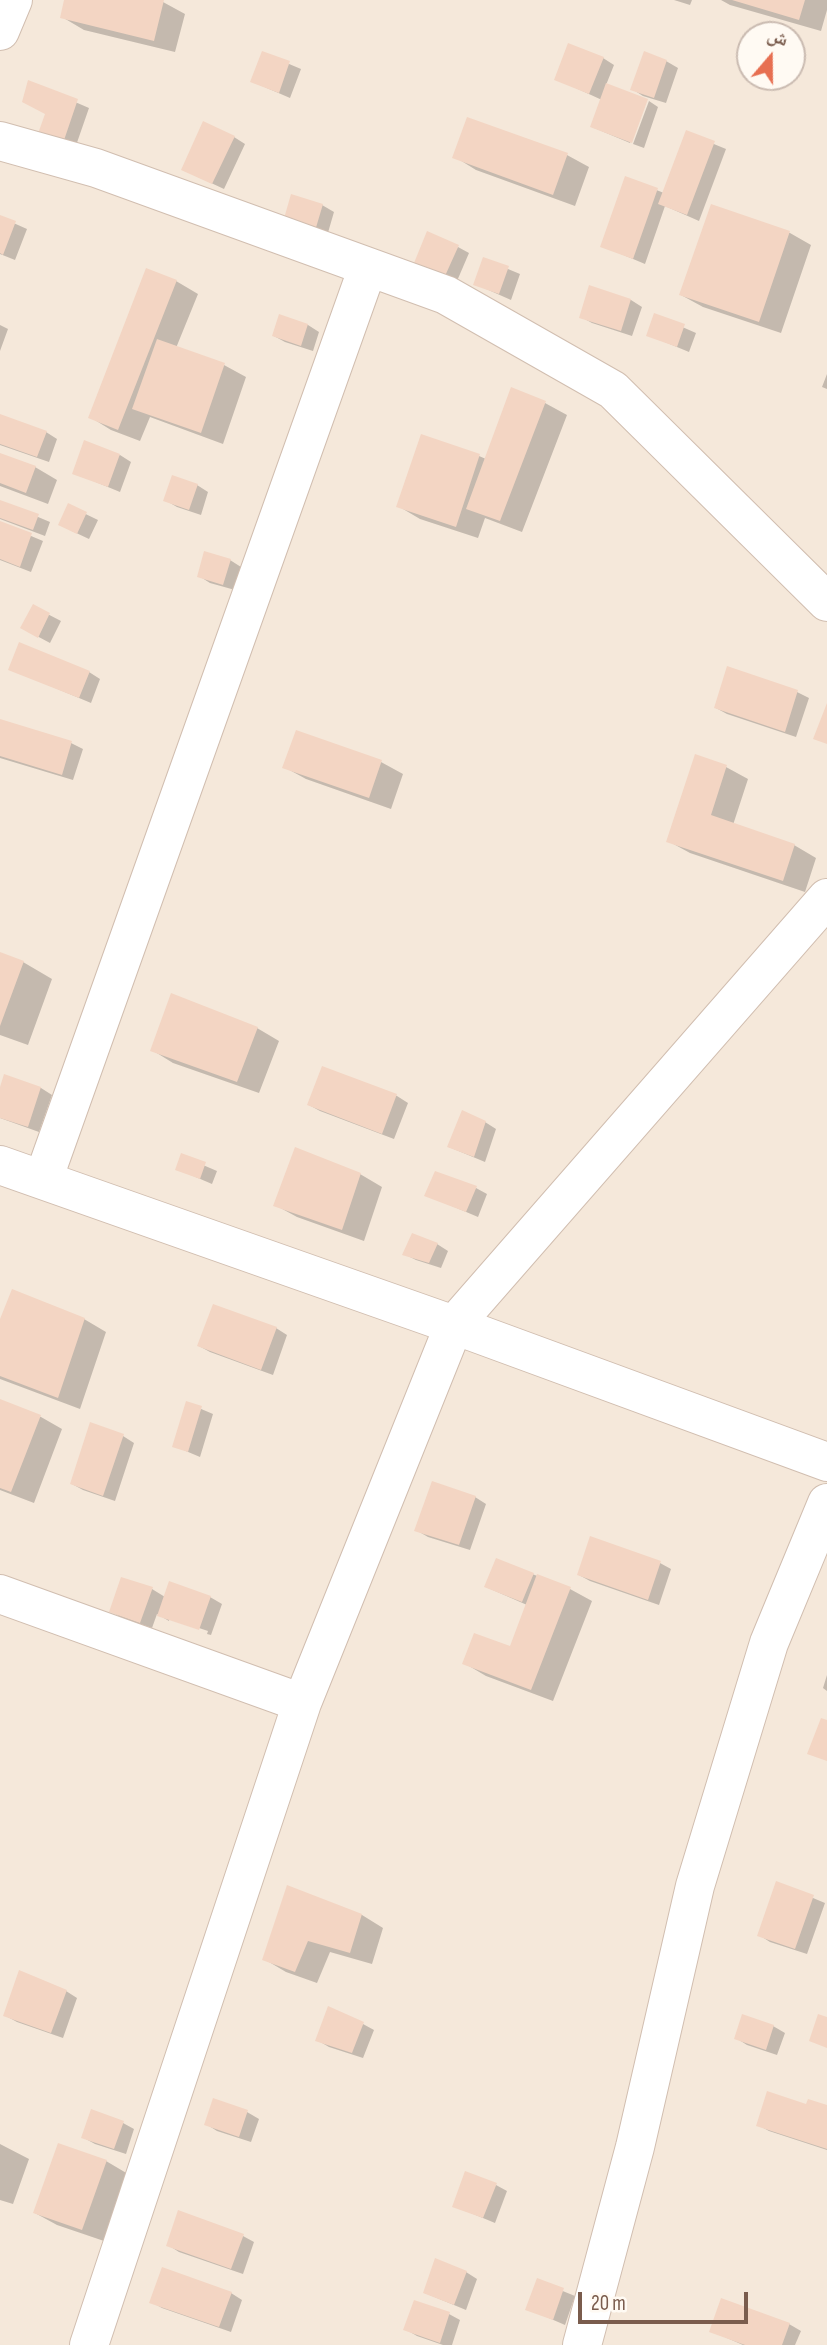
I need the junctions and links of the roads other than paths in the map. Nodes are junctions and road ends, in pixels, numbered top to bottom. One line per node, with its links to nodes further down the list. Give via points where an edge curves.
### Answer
1 (13, 0): 2 (street)
2 (0, 31)
3 (0, 141): 4 (street, via 96,168)
4 (368, 267): 5 (street, via 446,295 613,390); 8 (street)
5 (827, 602)
6 (827, 898): 9 (street)
7 (0, 1165): 8 (street)
8 (43, 1180): 9 (street)
9 (454, 1325): 10 (street); 13 (street)
10 (827, 1462)
11 (827, 1503): 15 (street, via 769,1643 695,1886 635,2147)
12 (0, 1594): 13 (street)
13 (302, 1703): 14 (street)
14 (89, 2345)
15 (582, 2345)

